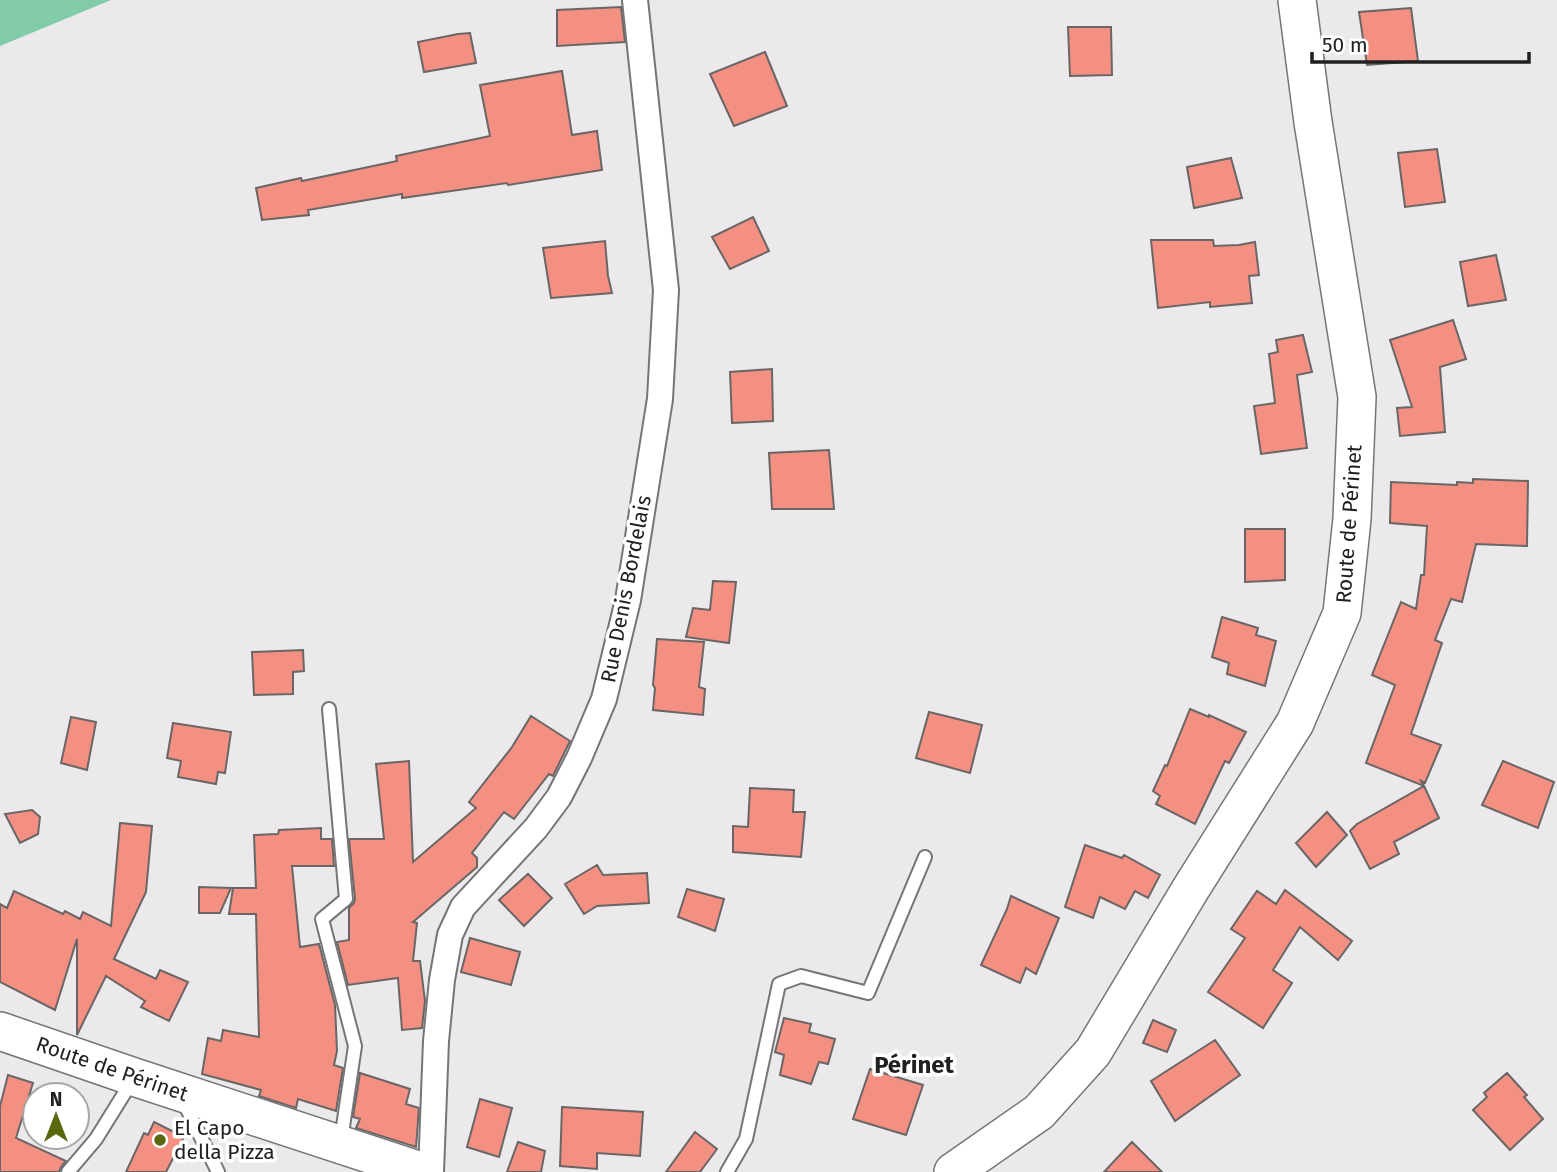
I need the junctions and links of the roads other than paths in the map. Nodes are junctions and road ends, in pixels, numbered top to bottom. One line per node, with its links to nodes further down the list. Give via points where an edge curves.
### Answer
1 (635, 0): 13 (street, Rue Denis Bordelais, via 666,290 660,399 628,600 604,699 564,787 537,828 463,907 450,934 436,1041)
2 (1297, 0): 9 (main road, Route de Périnet, via 1357,397 1342,613 1295,723 1093,1052 1039,1112)
3 (329, 709): 8 (lane, via 346,899 322,919 355,1046)
4 (925, 858): 14 (lane, via 868,993 801,976 779,984 746,1139)
5 (0, 1031): 6 (main road, Route de Périnet)
6 (134, 1077): 7 (main road, Route de Périnet); 10 (lane, via 96,1139)
7 (178, 1092): 8 (main road, Route de Périnet); 11 (lane)
8 (340, 1144): 12 (main road, Route de Périnet)
9 (969, 1165)
10 (68, 1172)
11 (218, 1172)
12 (424, 1172)
13 (431, 1172)
14 (727, 1172)

